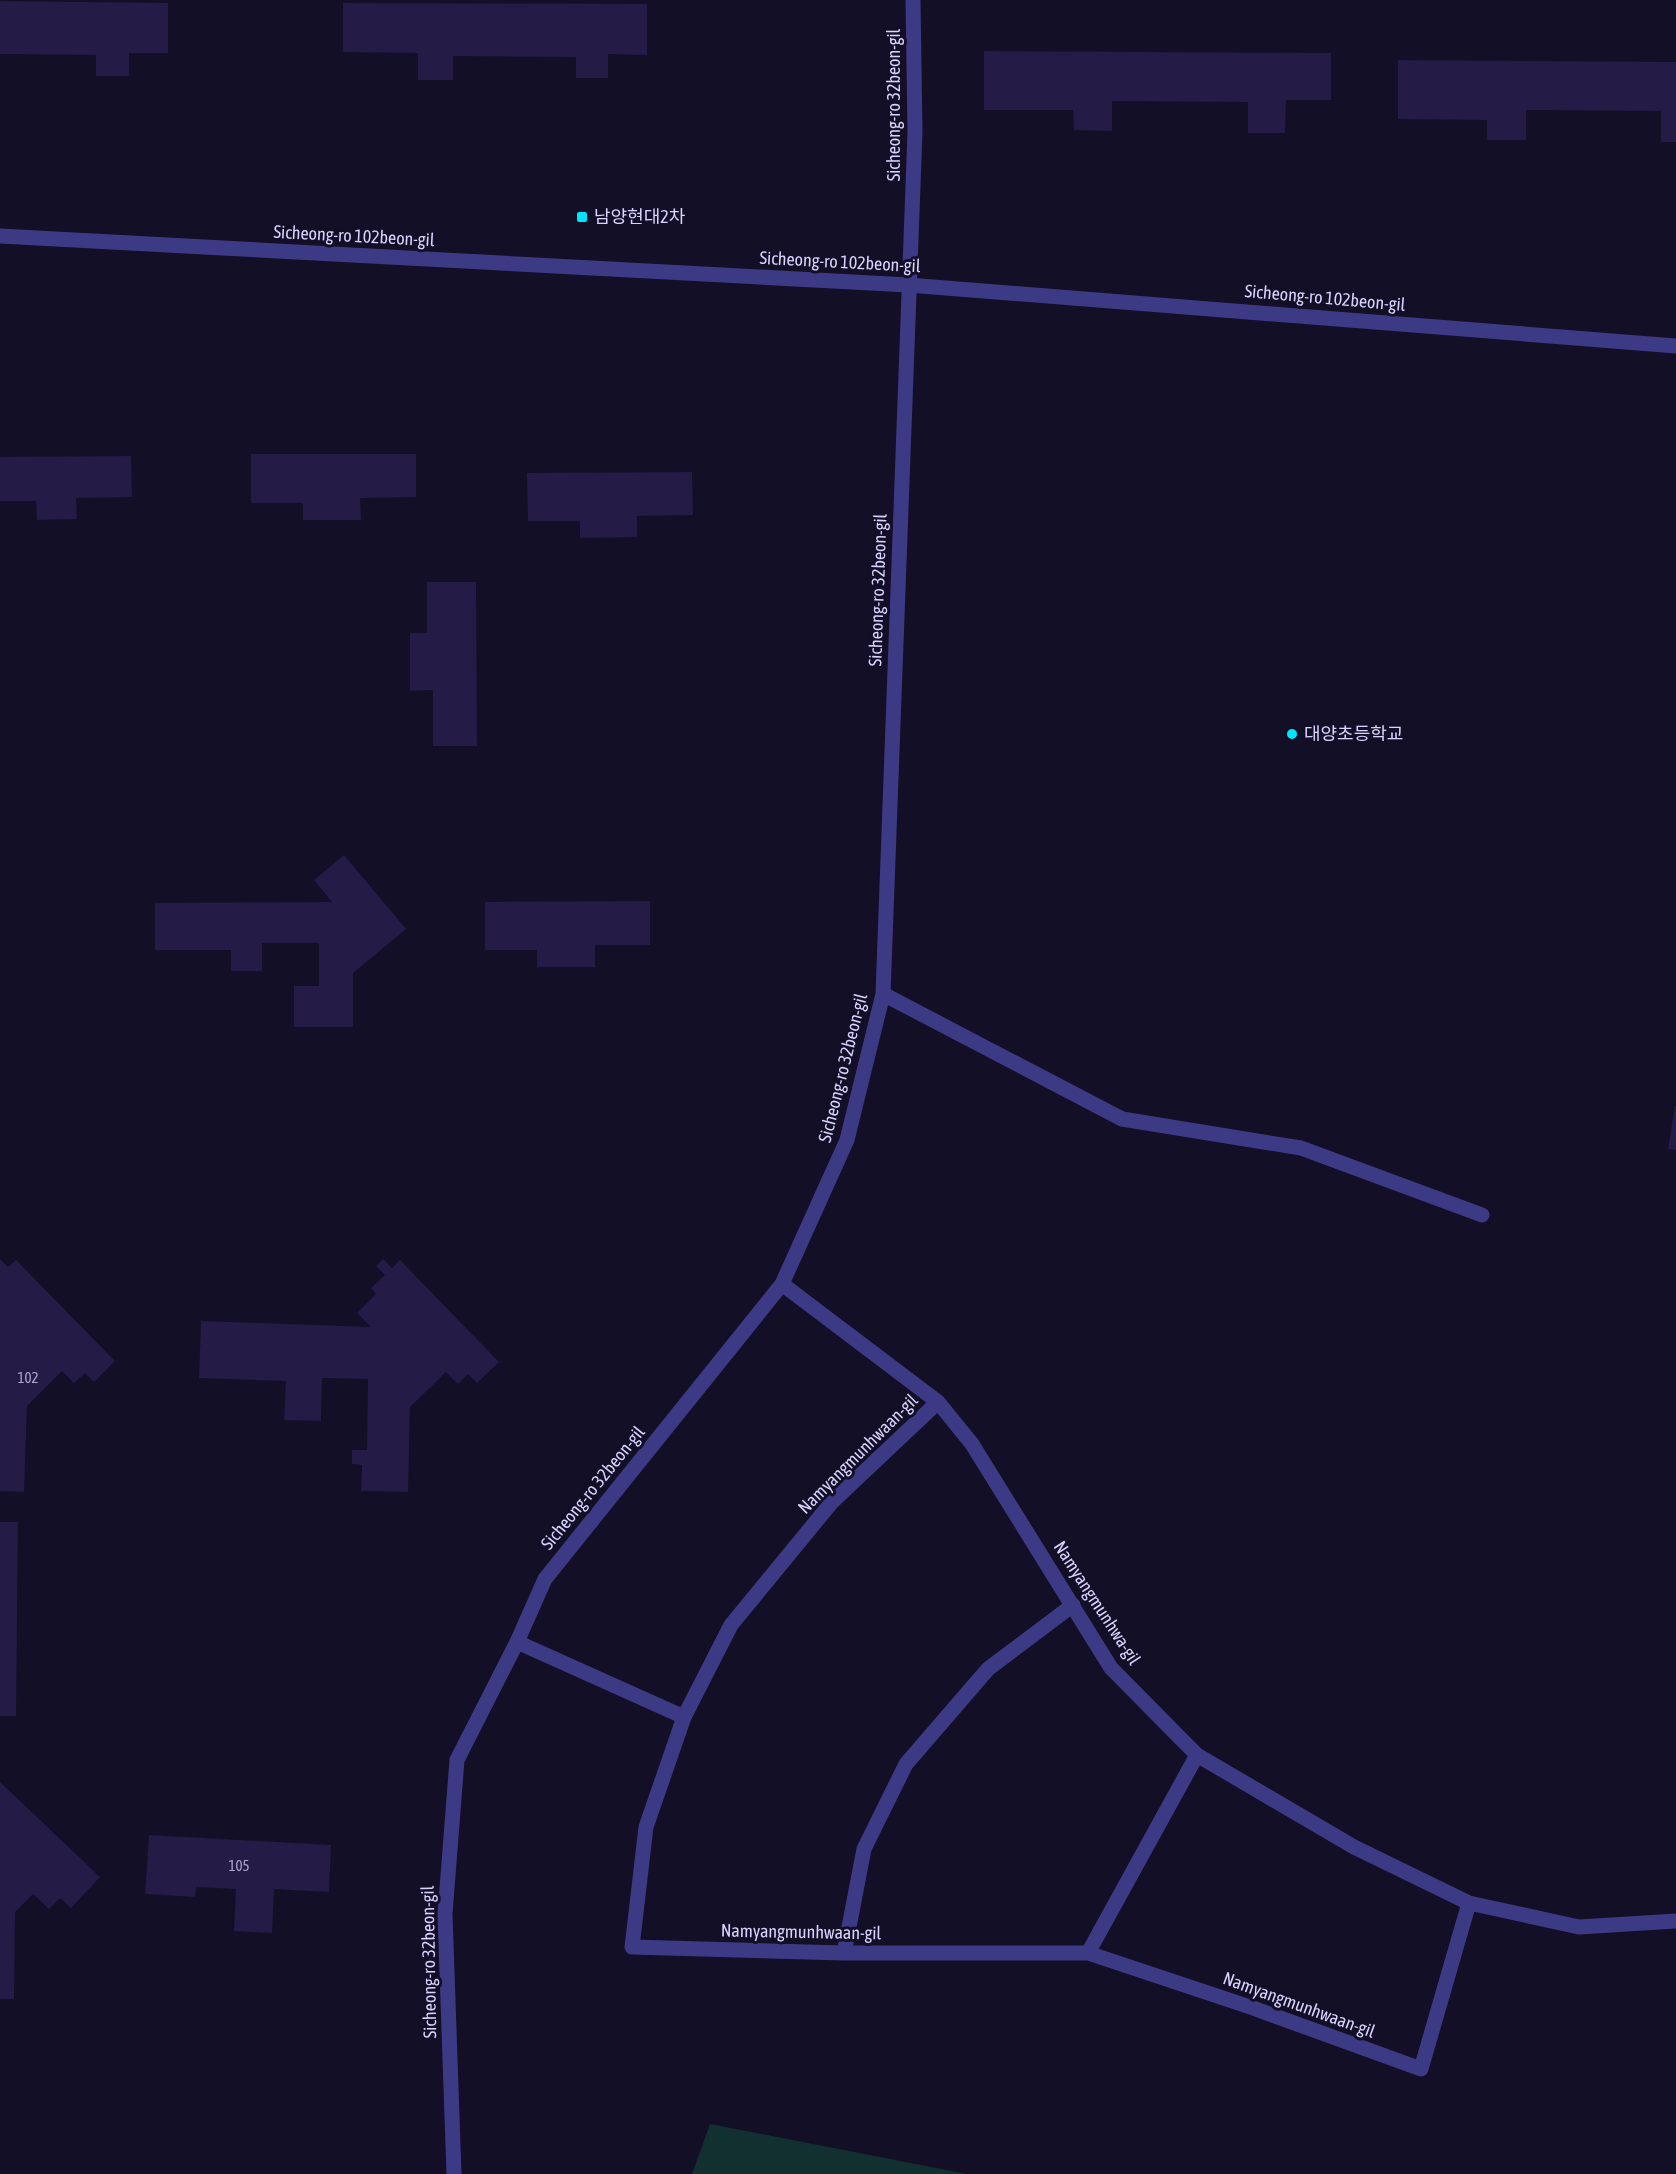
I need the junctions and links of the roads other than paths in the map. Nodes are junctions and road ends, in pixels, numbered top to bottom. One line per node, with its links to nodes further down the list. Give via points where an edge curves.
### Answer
1 (913, 0): 3 (street, Sicheong-ro 32beon-gil, via 915,132)
2 (0, 236): 3 (street, Sicheong-ro 102beon-gil)
3 (908, 285): 4 (street, Sicheong-ro 102beon-gil); 5 (street, Sicheong-ro 32beon-gil)
4 (1676, 346)
5 (883, 994): 6 (street, via 1122,1119 1301,1148); 7 (street, Sicheong-ro 32beon-gil, via 848,1140)
6 (1482, 1215)
7 (782, 1284): 8 (street, Namyangmunhwa-gil); 10 (street, Sicheong-ro 32beon-gil, via 545,1579)
8 (938, 1402): 9 (street, Namyangmunhwa-gil, via 972,1444); 11 (street, Namyangmunhwaan-gil, via 832,1502 731,1625)
9 (1073, 1605): 12 (street, Namyangmunhwa-gil, via 1111,1668); 15 (street, via 988,1669 906,1764 864,1849)
10 (518, 1642): 11 (street); 17 (street, Sicheong-ro 32beon-gil, via 457,1761 445,1914)
11 (684, 1716): 15 (street, Namyangmunhwaan-gil, via 646,1827 632,1947)
12 (1197, 1755): 13 (street, Namyangmunhwa-gil, via 1354,1847); 16 (street)
13 (1469, 1903): 14 (street, Namyangmunhwa-gil, via 1580,1927); 16 (street, Namyangmunhwaan-gil, via 1421,2070)
14 (1676, 1921)
15 (844, 1953): 16 (street, Namyangmunhwaan-gil)
16 (1088, 1953)
17 (454, 2174)

